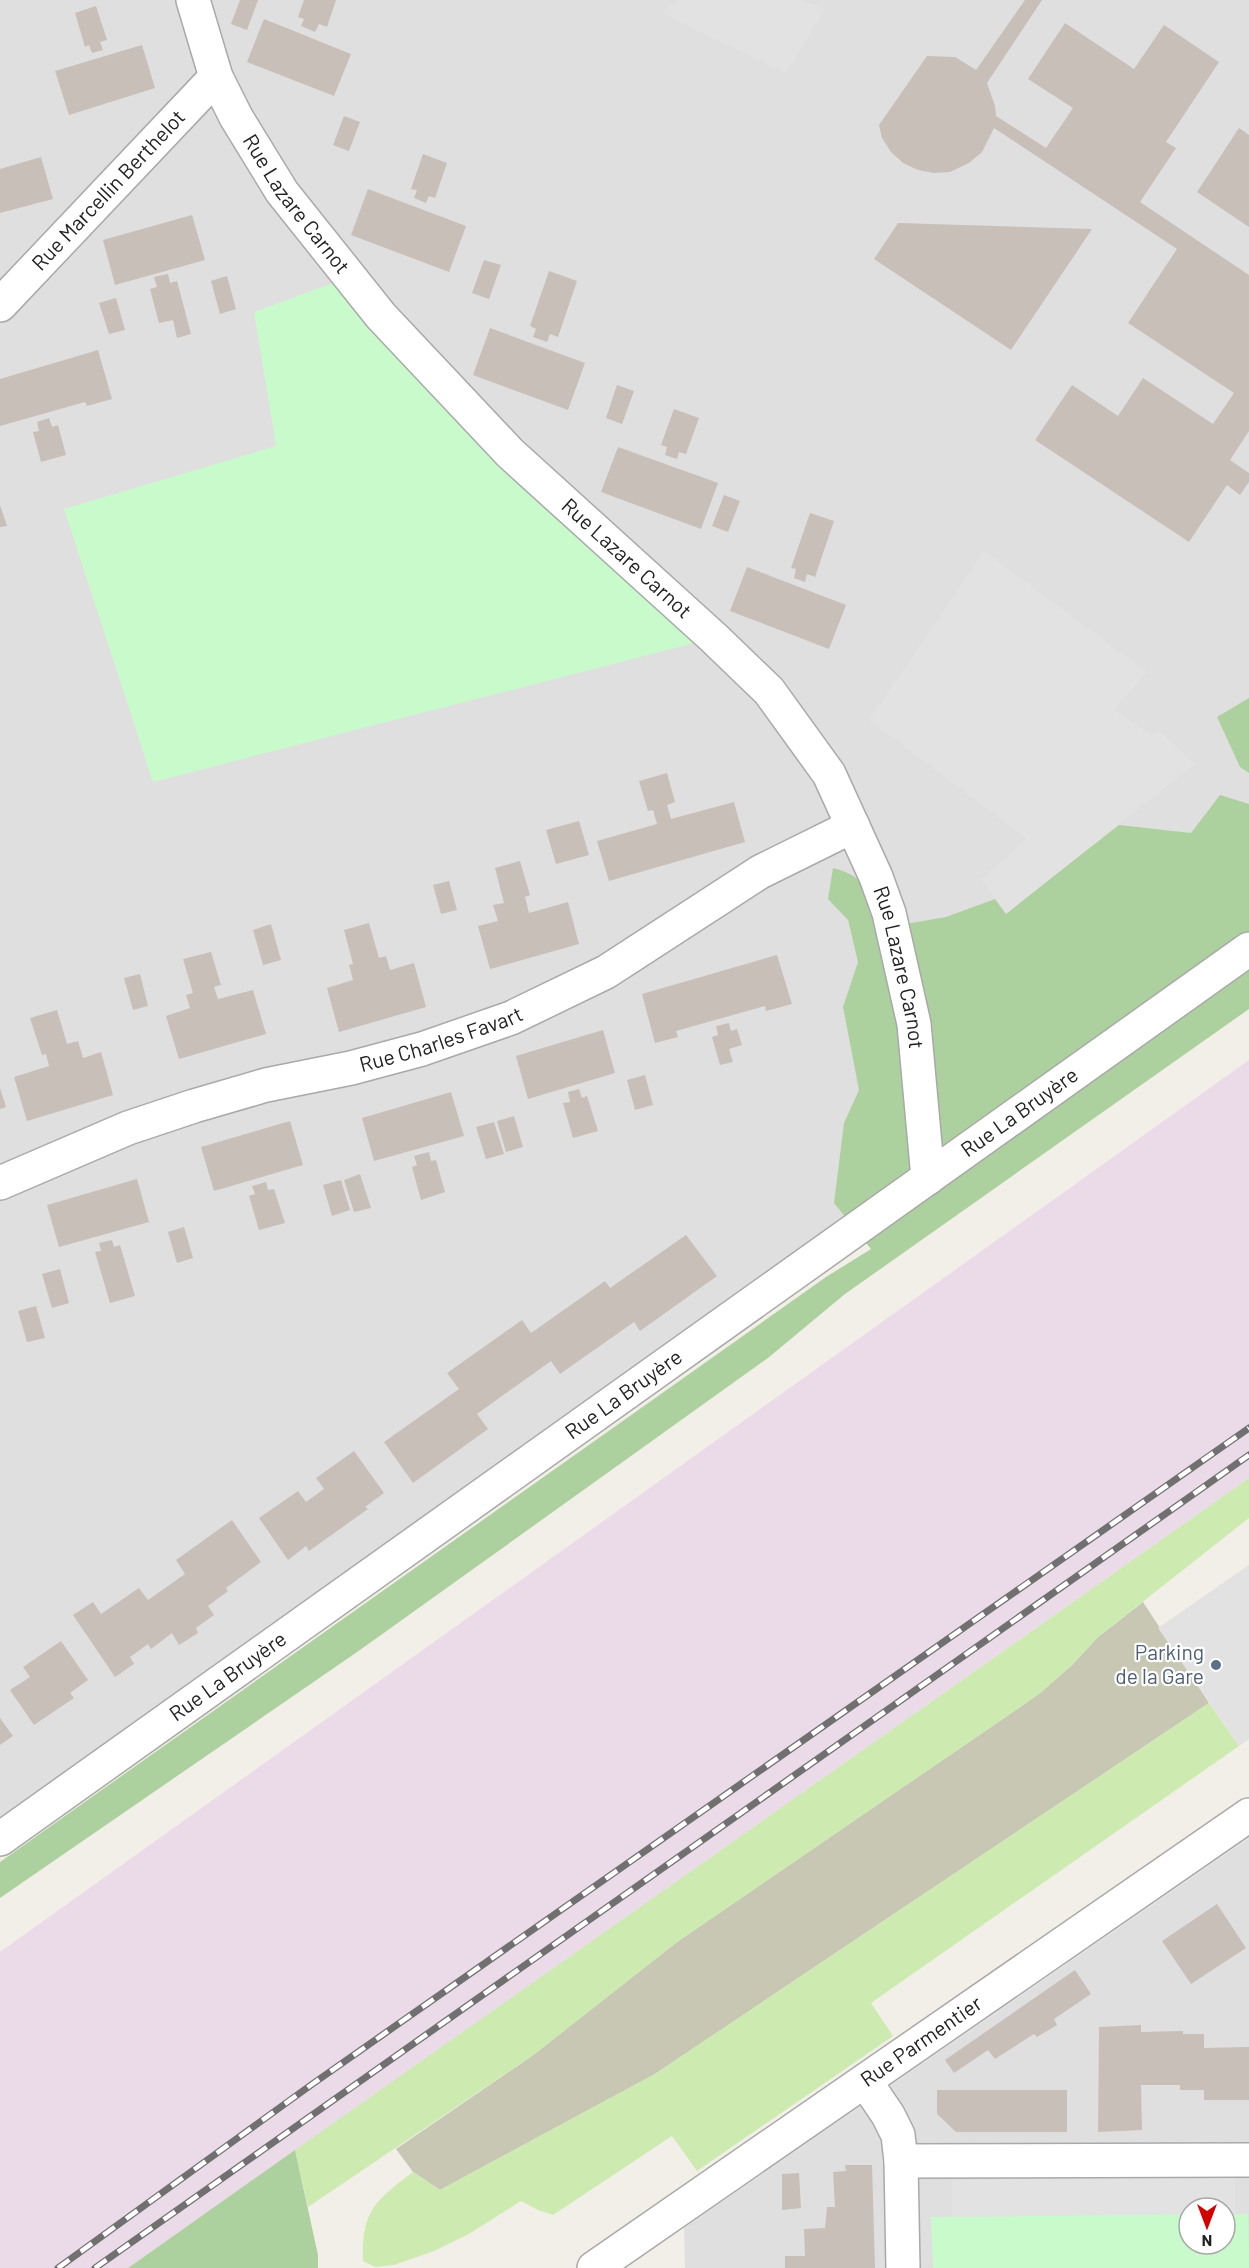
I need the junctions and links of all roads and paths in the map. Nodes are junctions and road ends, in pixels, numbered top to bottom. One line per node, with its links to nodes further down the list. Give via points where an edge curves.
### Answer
1 (193, 0): 2 (street, Rue Lazare Carnot)
2 (216, 78): 3 (street, Rue Marcellin Berthelot); 4 (street, Rue Lazare Carnot, via 282,192 381,316 510,453 769,692 830,774)
3 (0, 305)
4 (853, 826): 6 (street, Rue Lazare Carnot, via 889,913 914,1024); 7 (street, Rue Charles Favart, via 760,872 606,972 512,1018 422,1049 194,1106 128,1128)
5 (1249, 949): 6 (street, Rue La Bruyère)
6 (928, 1178): 9 (street, Rue La Bruyère)
7 (0, 1183)
8 (1249, 1815): 10 (street, Rue Parmentier)
9 (0, 1839)
10 (865, 2081): 12 (street, via 898,2135); 13 (street, Rue Parmentier)
11 (1243, 2160): 12 (street)
12 (901, 2162): 14 (street)
13 (594, 2268)
14 (903, 2268)

